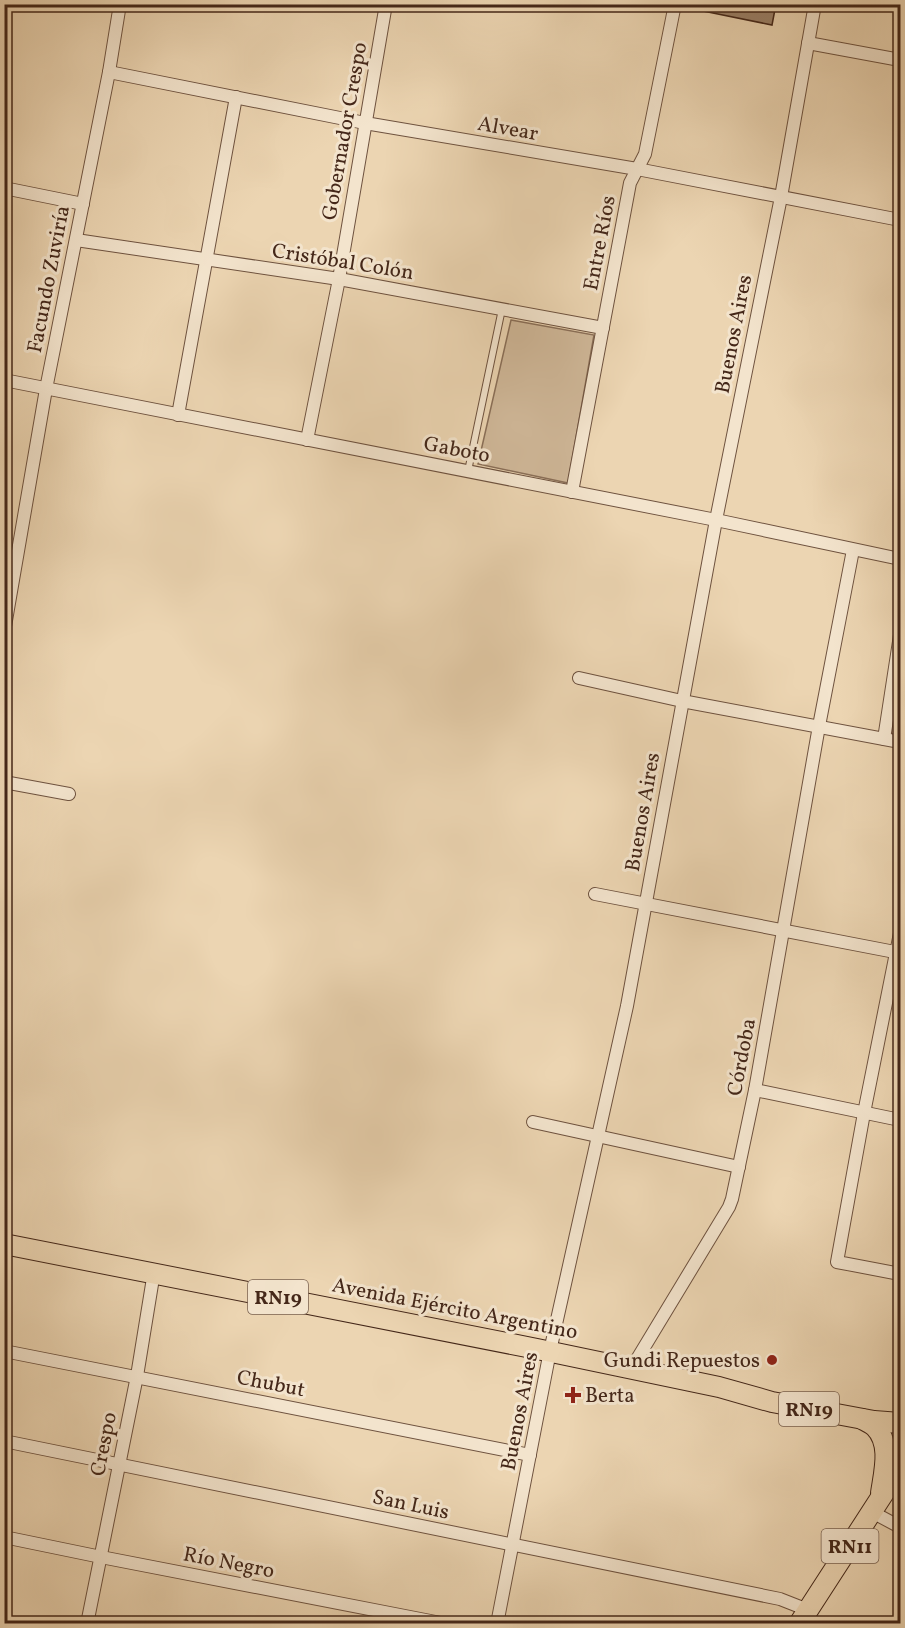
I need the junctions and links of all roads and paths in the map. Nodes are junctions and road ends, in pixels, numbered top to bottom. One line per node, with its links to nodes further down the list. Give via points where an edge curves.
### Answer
1 (120, 4): 7 (street, Facundo Zuviría)
2 (386, 4): 9 (street, Gobernador Crespo)
3 (675, 4): 10 (street, Entre Ríos, via 645,154)
4 (815, 4): 5 (street, Buenos Aires)
5 (808, 43): 6 (street); 12 (street, Buenos Aires)
6 (900, 60)
7 (109, 72): 8 (street, Alvear); 13 (street, Facundo Zuviría)
8 (236, 98): 9 (street, Alvear); 16 (street)
9 (365, 123): 10 (street, Alvear); 17 (street, Gobernador Crespo)
10 (637, 169): 12 (street, Alvear); 19 (street, Entre Ríos, via 630,183)
11 (4, 188): 13 (street)
12 (781, 197): 14 (street, Alvear); 26 (street, Buenos Aires)
13 (83, 204): 15 (street, Facundo Zuviría)
14 (900, 220)
15 (76, 240): 16 (street, Cristóbal Colón); 21 (street, Facundo Zuviría)
16 (206, 259): 17 (street, Cristóbal Colón); 22 (street)
17 (339, 279): 18 (street, Cristóbal Colón); 23 (street, Gobernador Crespo)
18 (502, 309): 19 (street, Cristóbal Colón); 24 (lane)
19 (603, 328): 25 (street, Entre Ríos)
20 (4, 380): 21 (street, Gaboto)
21 (46, 389): 22 (street, Gaboto); 29 (street, Facundo Zuviría)
22 (178, 415): 23 (street, Gaboto)
23 (308, 440): 24 (street, Gaboto)
24 (468, 471): 25 (street, Gaboto)
25 (572, 492): 26 (street, Gaboto)
26 (716, 520): 27 (street, Gaboto); 33 (street, Buenos Aires)
27 (853, 550): 28 (street, Gaboto); 34 (street, Córdoba)
28 (900, 559)
29 (10, 563): 30 (street, Facundo Zuviría)
30 (4, 632)
31 (900, 635): 35 (street)
32 (579, 678): 33 (street)
33 (682, 701): 34 (street); 40 (street, Buenos Aires)
34 (819, 726): 35 (street); 41 (street, Córdoba)
35 (884, 738): 36 (street)
36 (900, 742)
37 (4, 782): 38 (street)
38 (69, 794)
39 (595, 894): 40 (street)
40 (646, 903): 41 (street); 48 (street, Buenos Aires)
41 (784, 929): 43 (street); 44 (street, Córdoba)
42 (900, 933): 43 (street)
43 (899, 952): 45 (street)
44 (755, 1090): 45 (street); 49 (street, Córdoba)
45 (864, 1113): 46 (street); 52 (street, via 837,1262)
46 (900, 1120)
47 (533, 1122): 48 (street)
48 (598, 1137): 49 (street); 54 (street, Buenos Aires)
49 (739, 1167): 55 (street, Córdoba, via 729,1208)
50 (4, 1244): 51 (main road, Avenida Ejército Argentino / RN19)
51 (154, 1272): 54 (main road, Avenida Ejército Argentino / RN19); 56 (street, Crespo)
52 (900, 1274)
53 (4, 1351): 56 (street, Chubut)
54 (550, 1352): 55 (main road, Avenida Ejército Argentino / RN19); 62 (street, Buenos Aires)
55 (631, 1369): 57 (main road, Avenida Ejército Argentino / RN19)
56 (137, 1377): 62 (street, Chubut); 63 (street, Crespo)
57 (719, 1387): 58 (main road, Avenida Ejército Argentino / RN19, via 775,1392); 59 (main road, Avenida Ejército Argentino / RN19, via 772,1402)
58 (900, 1416)
59 (862, 1419): 60 (main road, Avenida Ejército Argentino / RN19); 65 (main road, via 874,1426 886,1449)
60 (900, 1423)
61 (4, 1441): 63 (street, San Luis)
62 (530, 1455): 68 (street, Buenos Aires)
63 (119, 1464): 68 (street, San Luis); 69 (street, Crespo)
64 (900, 1468): 65 (main road, RN11)
65 (875, 1506): 66 (street); 70 (main road, RN11)
66 (900, 1527)
67 (4, 1537): 69 (street, Río Negro)
68 (513, 1544): 70 (street, San Luis, via 780,1599); 73 (street, Buenos Aires)
69 (101, 1557): 71 (street, Crespo); 72 (street, Río Negro)
70 (804, 1617)
71 (87, 1623)
72 (446, 1623)
73 (497, 1623)

